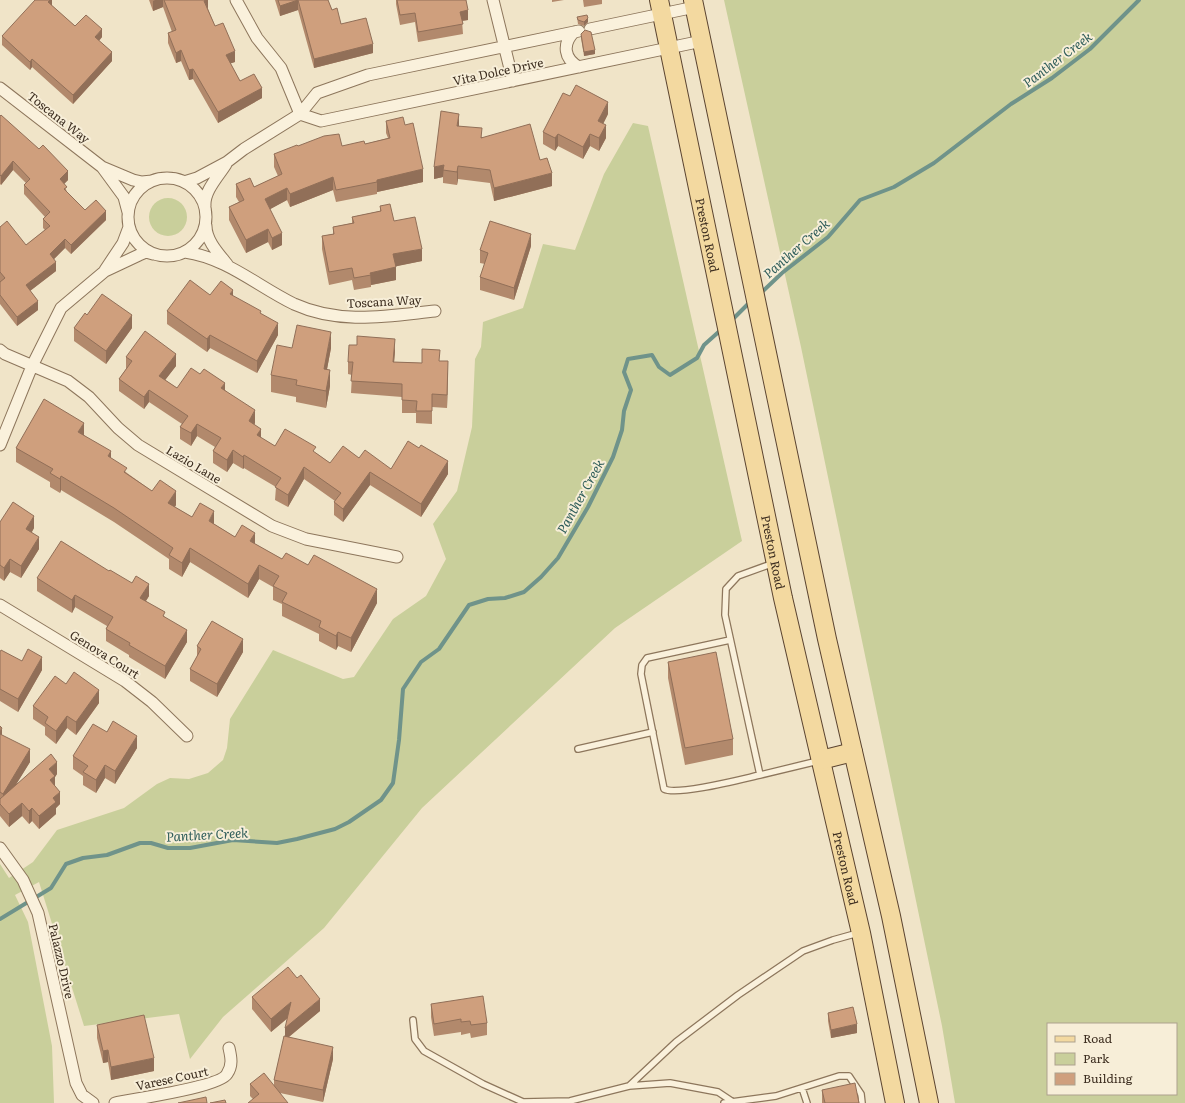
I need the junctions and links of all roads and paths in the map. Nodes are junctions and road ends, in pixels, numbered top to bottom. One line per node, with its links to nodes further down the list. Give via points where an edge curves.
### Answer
1 (236, 0): 12 (street, via 257,38 281,68)
2 (493, 0): 7 (street)
3 (694, 3): 4 (street, Vita Dolce Drive); 6 (main road)
4 (661, 7): 5 (street, Vita Dolce Drive); 8 (main road, Preston Road)
5 (581, 31): 7 (street, Vita Dolce Drive); 9 (street, via 567,41 566,52 571,61)
6 (702, 41): 8 (street, Vita Dolce Drive); 36 (main road, via 767,358)
7 (504, 48): 10 (street); 12 (street, Vita Dolce Drive, via 368,75 317,93)
8 (669, 48): 9 (street, Vita Dolce Drive); 30 (main road, Preston Road)
9 (579, 67): 10 (street, Vita Dolce Drive)
10 (513, 81): 12 (street, Vita Dolce Drive, via 322,121)
11 (0, 88): 14 (street, Toscana Way)
12 (300, 114): 13 (street, Vita Dolce Drive)
13 (227, 162): 16 (street, Vita Dolce Drive); 17 (street, Vita Dolce Drive, via 204,200)
14 (102, 167): 15 (street, Toscana Way, via 133,180); 18 (street, Toscana Way, via 124,197)
15 (153, 180): 16 (street, via 174,178); 18 (street, via 141,188 132,199)
16 (184, 182): 17 (street, via 191,186)
17 (205, 206): 19 (street)
18 (128, 214): 20 (street)
19 (206, 225): 21 (street, via 197,243); 23 (street, Toscana Way, via 210,241)
20 (129, 227): 22 (street, via 135,240); 24 (street, via 123,243)
21 (185, 252): 22 (street, via 166,256); 23 (street, Toscana Way)
22 (153, 254): 24 (street, via 139,254)
23 (227, 264): 25 (street, Toscana Way, via 288,300 325,314 364,318)
24 (105, 271): 27 (street, via 61,308)
25 (435, 311)
26 (0, 350): 27 (street, Lazio Lane)
27 (32, 366): 28 (street); 29 (street, Lazio Lane, via 52,373 75,386 138,445 272,526 306,540)
28 (0, 445)
29 (397, 557)
30 (776, 562): 32 (lane, via 738,576 726,589 725,615); 37 (main road, Preston Road)
31 (0, 605): 34 (street, Genova Court, via 129,683)
32 (730, 640): 33 (lane, via 647,658 642,665 641,674); 38 (lane)
33 (653, 732): 35 (lane); 38 (lane, via 664,789 684,791)
34 (187, 736)
35 (578, 749)
36 (853, 752): 37 (main road); 52 (main road, via 891,916)
37 (821, 760): 38 (lane); 40 (main road, Preston Road)
38 (760, 775)
39 (1, 849): 46 (street, Palazzo Drive, via 23,880 35,904 78,1089 84,1097)
40 (861, 932): 43 (lane, via 803,951 738,995 676,1042); 51 (main road, Preston Road)
41 (413, 1020): 43 (lane, via 415,1039 424,1051 483,1084 523,1102 570,1101)
42 (229, 1048): 47 (street, Varese Court, via 232,1062 227,1076 212,1084)
43 (629, 1086): 45 (lane, via 670,1083 718,1092)
44 (802, 1088): 45 (lane, via 776,1096); 49 (lane); 50 (lane, via 839,1076 849,1076 860,1094)
45 (733, 1102): 48 (lane)
46 (94, 1103)
47 (115, 1103)
48 (724, 1103)
49 (807, 1103)
50 (862, 1103)
51 (895, 1103)
52 (929, 1103)

